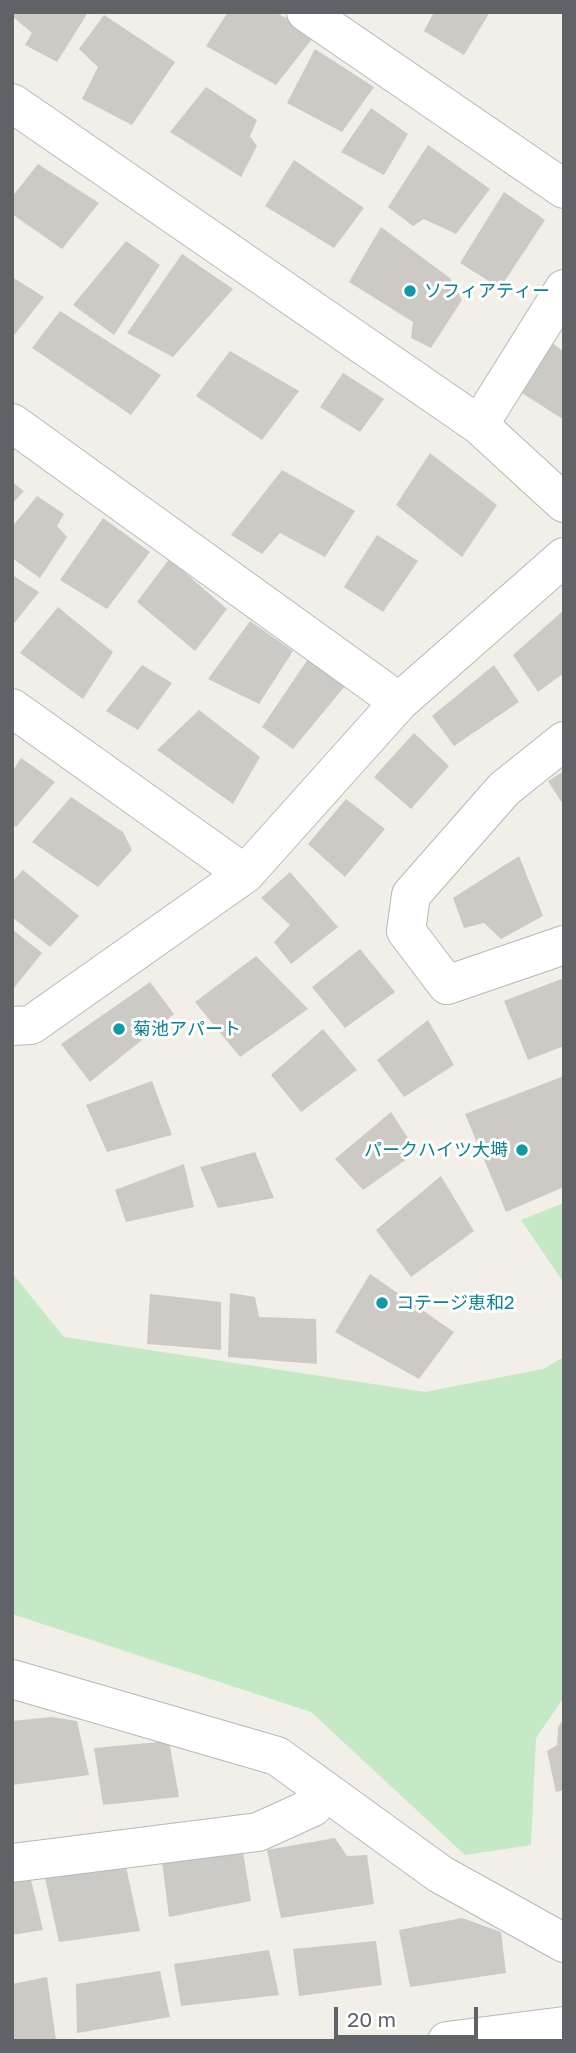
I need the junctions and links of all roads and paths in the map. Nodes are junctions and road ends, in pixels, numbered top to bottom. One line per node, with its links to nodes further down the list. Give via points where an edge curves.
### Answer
1 (306, 12): 3 (street)
2 (12, 103): 6 (street)
3 (564, 189)
4 (564, 289): 6 (street)
5 (12, 423): 9 (street)
6 (479, 425): 7 (street)
7 (564, 503)
8 (564, 558): 9 (street)
9 (399, 702): 12 (street)
10 (12, 708): 12 (street)
11 (564, 741): 13 (street, via 504,789 411,895 406,931 447,985)
12 (245, 874): 14 (street, via 31,1026)
13 (564, 945)
14 (12, 1026)
15 (12, 1679): 16 (street, via 277,1756)
16 (327, 1792): 17 (street, via 313,1807 258,1832); 18 (street, via 440,1874)
17 (12, 1863)
18 (564, 1943)
19 (564, 2026): 20 (street)
20 (447, 2041)

